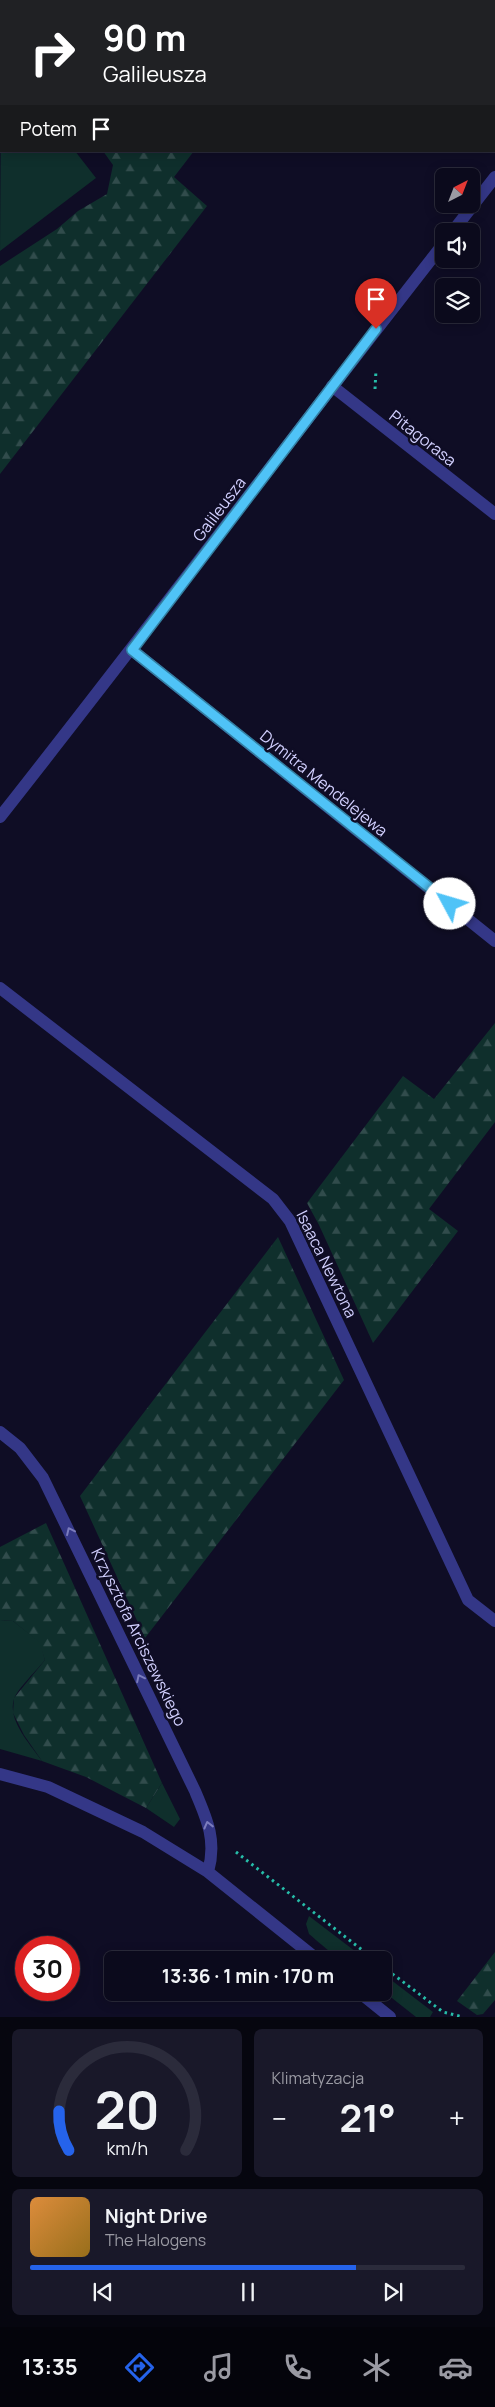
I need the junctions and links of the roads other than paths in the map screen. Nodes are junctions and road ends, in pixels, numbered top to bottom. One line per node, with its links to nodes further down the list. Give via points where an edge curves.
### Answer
1 (495, 177): 2 (street)
2 (459, 223)
3 (435, 254): 4 (street, Galileusza)
4 (332, 386): 5 (street, Pitagorasa); 6 (street, Galileusza)
5 (495, 514)
6 (132, 650): 7 (street, Galileusza); 8 (street, Dymitra Mendelejewa)
7 (0, 817)
8 (495, 941)
9 (0, 988): 11 (street, Isaaca Newtona, via 273,1199 290,1221 468,1600)
10 (0, 1432): 13 (street, Krzysztofa Arciszewskiego, one-way to 10, via 213,1856 212,1844 208,1821 195,1791 43,1478 20,1448)
11 (495, 1621)
12 (0, 1774): 13 (street, via 57,1791 143,1832)
13 (208, 1872): 14 (street)
14 (307, 1951)
15 (370, 2001): 16 (street)
16 (390, 2017)

